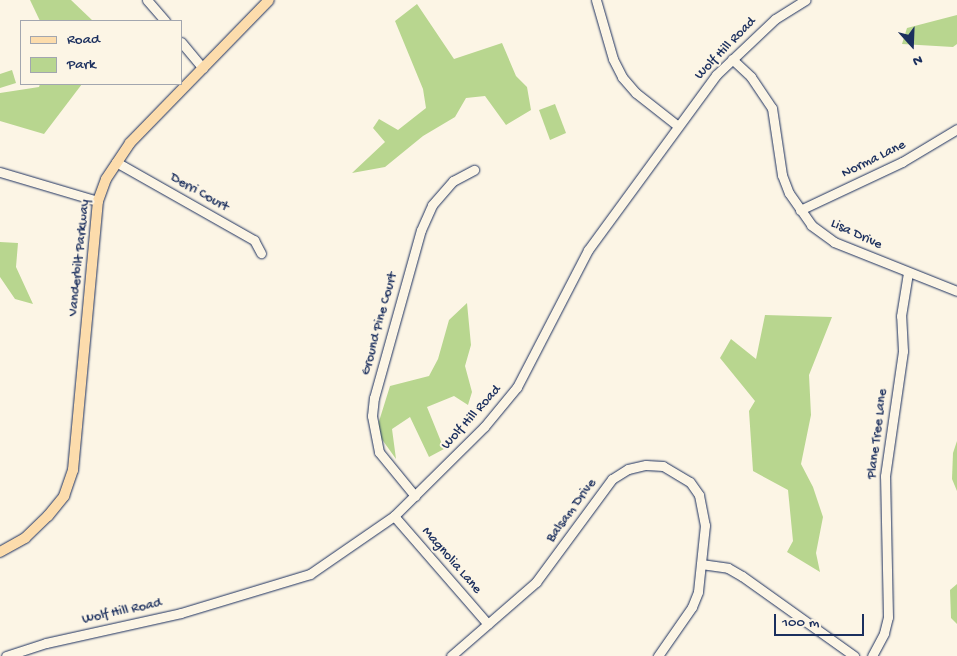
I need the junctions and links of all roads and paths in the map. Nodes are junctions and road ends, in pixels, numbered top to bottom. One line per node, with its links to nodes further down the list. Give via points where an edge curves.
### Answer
1 (147, 0): 5 (street)
2 (269, 0): 8 (main road, Vanderbilt Parkway)
3 (596, 0): 9 (street, via 613,59 622,77 641,97)
4 (806, 0): 7 (street, Wolf Hill Road, via 775,19)
5 (164, 20)
6 (182, 43): 8 (street)
7 (732, 59): 9 (street, Wolf Hill Road); 15 (street, Lisa Drive, via 757,84 772,108 782,175)
8 (203, 68): 11 (main road, Vanderbilt Parkway, via 152,118)
9 (678, 126): 19 (street, Wolf Hill Road, via 588,250 517,387 484,427)
10 (957, 129): 15 (street, Norma Lane, via 902,162)
11 (116, 162): 14 (main road, Vanderbilt Parkway); 16 (street, Derri Court, via 254,240)
12 (474, 170): 19 (street, Ground Pine Court, via 453,181 432,205 421,230 374,398 372,416 379,452)
13 (0, 172): 14 (street)
14 (98, 201): 21 (main road, Vanderbilt Parkway, via 73,470 64,496 48,516 25,538)
15 (800, 210): 17 (street, Lisa Drive, via 821,235)
16 (261, 254)
17 (908, 273): 18 (street, Lisa Drive); 28 (street, Plane Tree Lane, via 901,316 903,351 885,476 888,617)
18 (957, 291)
19 (415, 496): 20 (street, Wolf Hill Road)
20 (394, 516): 23 (street, Magnolia Lane); 24 (street, Wolf Hill Road, via 310,574 181,613 66,638)
21 (0, 552)
22 (701, 564): 23 (street, Balsam Drive, via 703,508 690,482 663,466 628,469 612,479 536,582); 26 (street, Balsam Drive, via 698,592 692,607); 27 (street, via 728,568 742,576)
23 (488, 624): 25 (street, Balsam Drive)
24 (6, 656)
25 (451, 656)
26 (658, 656)
27 (854, 656)
28 (872, 656)

